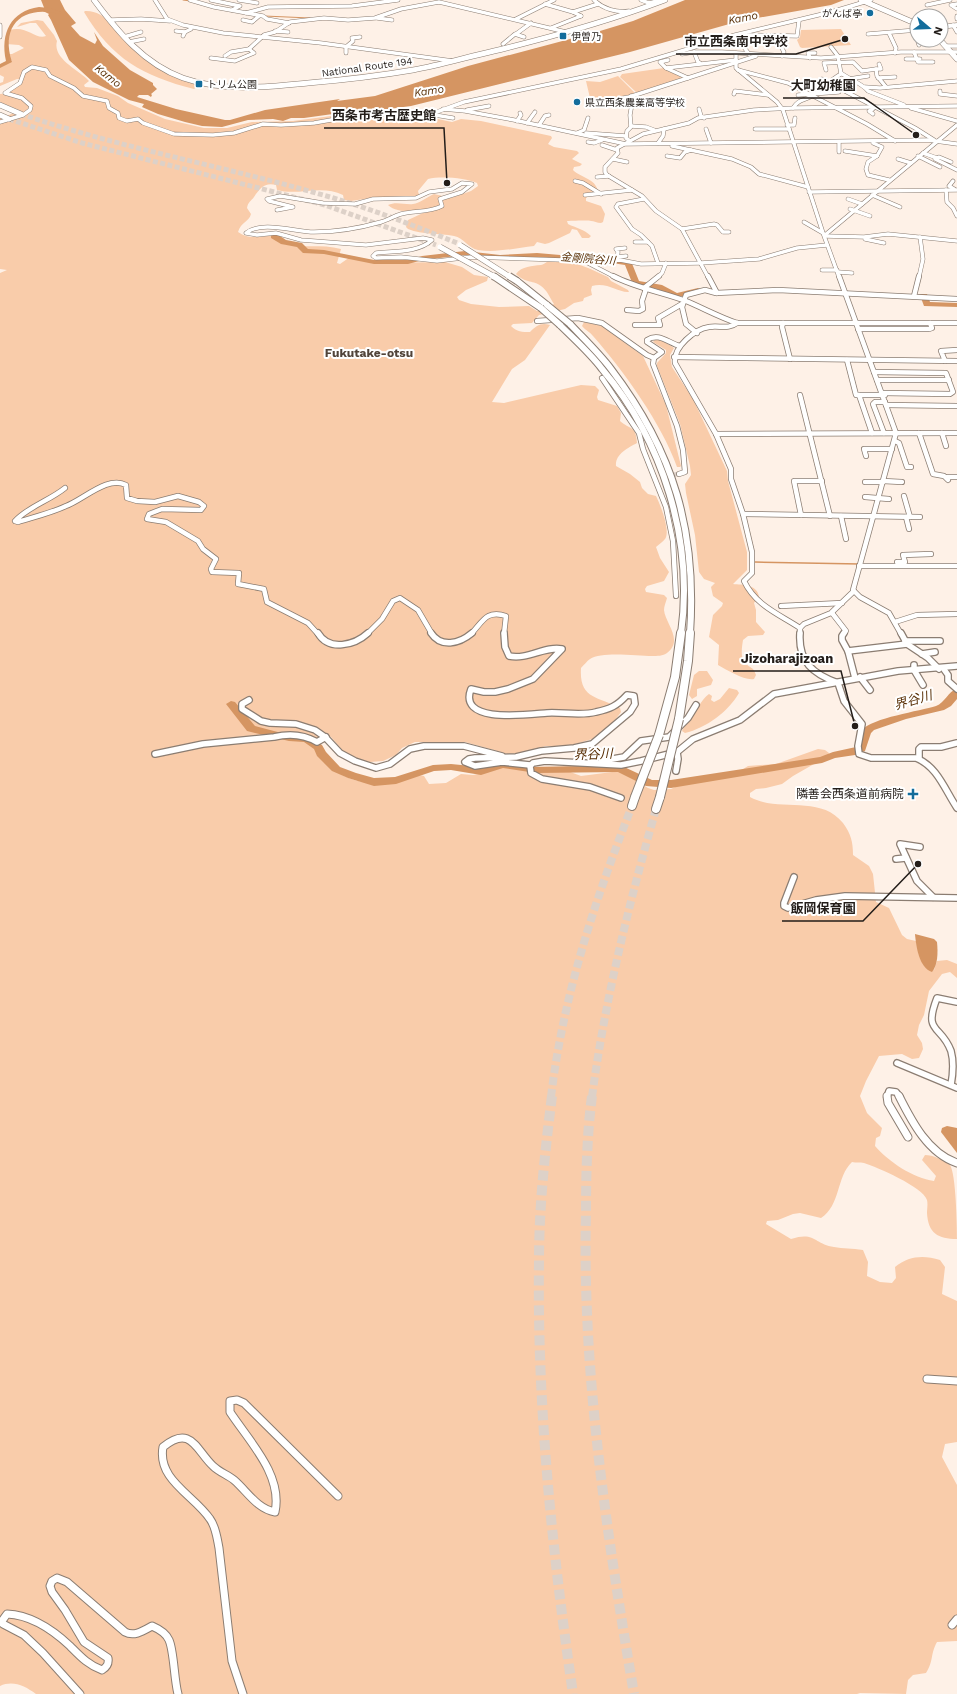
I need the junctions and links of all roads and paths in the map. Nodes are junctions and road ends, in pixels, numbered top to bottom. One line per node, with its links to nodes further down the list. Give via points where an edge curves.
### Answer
1 (94, 0): 49 (highway, National Route 194)
2 (155, 0): 53 (street, via 159,4 162,16)
3 (192, 0): 36 (street)
4 (211, 0): 16 (street)
5 (238, 0): 24 (street); 26 (street)
6 (261, 0): 24 (street)
7 (433, 0): 19 (street)
8 (554, 0): 27 (street)
9 (594, 0): 28 (street)
10 (641, 0): 11 (street, via 650,3)
11 (659, 0)
12 (665, 0): 35 (highway, National Route 194)
13 (875, 0): 21 (street)
14 (932, 0): 22 (street)
15 (950, 0): 22 (street)
16 (224, 1): 26 (street)
17 (299, 1): 33 (street)
18 (396, 1): 23 (street)
19 (439, 1): 34 (street); 47 (street)
20 (605, 1): 28 (street)
21 (866, 1): 46 (street); 52 (highway)
22 (944, 1): 31 (street)
23 (374, 2): 33 (street)
24 (257, 3): 37 (street)
25 (285, 3): 32 (street)
26 (232, 4): 39 (street, via 242,7)
27 (545, 4): 41 (street); 47 (street)
28 (597, 4): 35 (street, via 625,13); 41 (street)
29 (957, 4): 38 (street, via 951,5)
30 (218, 5): 36 (street)
31 (927, 5)
32 (282, 6): 33 (street); 37 (street, via 267,5)
33 (293, 7)
34 (408, 7): 40 (street); 45 (street)
35 (647, 7): 71 (highway, National Route 194)
36 (215, 8): 39 (street)
37 (258, 8): 42 (street)
38 (957, 9)
39 (232, 10): 42 (street)
40 (418, 10)
41 (573, 12): 63 (street, via 581,16)
42 (246, 13): 43 (street)
43 (259, 16): 50 (street, via 252,22); 55 (street)
44 (957, 16): 48 (street)
45 (377, 18): 51 (street); 55 (street, via 318,18)
46 (804, 18): 54 (street); 61 (street)
47 (516, 19): 56 (street)
48 (957, 19)
49 (110, 20): 53 (street); 78 (highway, National Route 194)
50 (242, 20)
51 (392, 20)
52 (909, 20)
53 (170, 21): 60 (street)
54 (800, 21): 59 (street); 86 (street, via 797,36)
55 (289, 23): 66 (street)
56 (531, 23): 63 (street); 74 (street)
57 (0, 25): 81 (street)
58 (955, 25): 72 (street)
59 (788, 26)
60 (191, 27): 69 (street); 76 (street)
61 (766, 27): 77 (street); 91 (street)
62 (883, 27): 73 (street)
63 (551, 28): 71 (street)
64 (176, 31): 69 (street)
65 (240, 31): 76 (street)
66 (276, 31): 70 (street); 82 (street)
67 (909, 31): 73 (street)
68 (142, 32): 78 (street)
69 (185, 32): 79 (street)
70 (288, 32)
71 (566, 32): 88 (highway, National Route 194)
72 (957, 32)
73 (888, 33): 75 (street); 107 (street, via 896,48)
74 (516, 34): 84 (street); 93 (street)
75 (868, 34)
76 (240, 35): 80 (street)
77 (748, 35): 85 (street); 86 (street)
78 (124, 36): 92 (highway, National Route 194)
79 (183, 36)
80 (251, 36): 82 (street); 90 (street)
81 (0, 37)
82 (261, 37): 95 (street); 98 (street)
83 (360, 37): 95 (street, via 353,38)
84 (524, 37)
85 (741, 37): 91 (street); 108 (street, via 743,46)
86 (782, 37): 112 (street, via 779,43 784,52)
87 (529, 38): 88 (street)
88 (544, 38): 124 (highway, National Route 194)
89 (144, 39): 92 (street)
90 (247, 40)
91 (713, 41): 122 (street)
92 (129, 42): 124 (highway, National Route 194, via 144,57 172,73 199,82 234,87 352,79 415,70)
93 (503, 44)
94 (244, 47): 98 (street)
95 (346, 47): 104 (street); 124 (street)
96 (722, 47): 100 (street)
97 (831, 47): 114 (street)
98 (250, 48): 111 (street); 115 (street, via 254,53 235,61)
99 (694, 52): 100 (street); 122 (street); 130 (street)
100 (722, 52): 105 (street)
101 (914, 52): 102 (street); 107 (street); 119 (street)
102 (930, 52): 103 (street); 113 (street)
103 (954, 52): 121 (highway)
104 (346, 53)
105 (736, 53): 108 (street); 125 (street)
106 (815, 53): 116 (street, via 808,53)
107 (895, 53): 110 (street)
108 (749, 54): 109 (street)
109 (759, 54): 112 (street); 125 (street)
110 (884, 54): 114 (street); 117 (street)
111 (225, 56)
112 (782, 56): 116 (street)
113 (932, 56)
114 (838, 57): 116 (street); 126 (street)
115 (211, 58)
116 (810, 58)
117 (888, 58)
118 (906, 59): 119 (street)
119 (917, 59): 120 (street); 129 (street, via 918,62)
120 (924, 59)
121 (957, 59)
122 (651, 60): 137 (street)
123 (668, 60): 132 (street, via 660,62)
124 (453, 61)
125 (736, 61): 130 (street); 134 (street); 140 (street)
126 (839, 62): 127 (street); 135 (street, via 824,63); 136 (street)
127 (853, 62): 128 (street); 133 (street, via 862,71)
128 (861, 62)
129 (933, 62)
130 (700, 63): 132 (street)
131 (879, 64): 133 (street, via 881,69)
132 (666, 68): 140 (street)
133 (876, 69): 141 (street)
134 (738, 70): 156 (street, via 784,81); 157 (street)
135 (826, 70)
136 (841, 73): 143 (street); 147 (street)
137 (596, 74): 145 (street); 174 (street, via 464,102)
138 (868, 76): 143 (street)
139 (895, 77): 141 (street)
140 (688, 78): 159 (street)
141 (878, 78): 151 (street)
142 (822, 79): 147 (street)
143 (849, 79): 150 (street)
144 (921, 79): 149 (street)
145 (582, 80)
146 (957, 81): 149 (street)
147 (827, 82): 156 (street); 171 (street)
148 (919, 84): 149 (street); 151 (street); 152 (street)
149 (924, 84)
150 (865, 87): 151 (street); 166 (street, via 868,91)
151 (888, 88)
152 (919, 89)
153 (940, 91): 160 (street, via 940,94)
154 (839, 92): 156 (street)
155 (734, 94): 157 (street, via 735,91)
156 (812, 94): 158 (street); 170 (street); 173 (street, via 798,101)
157 (768, 95): 172 (street)
158 (798, 95)
159 (631, 96): 162 (street); 199 (street)
160 (957, 96)
161 (942, 98): 164 (street)
162 (613, 100)
163 (957, 100): 164 (street)
164 (951, 102): 167 (street); 168 (street); 185 (street)
165 (0, 105): 180 (highway)
166 (907, 106): 167 (street); 171 (street); 194 (street)
167 (926, 106): 179 (street)
168 (957, 106)
169 (487, 107): 177 (street)
170 (836, 107): 171 (street); 173 (street); 211 (street)
171 (873, 107): 184 (street, via 869,111); 212 (street)
172 (781, 108): 173 (street); 191 (street); 200 (street)
173 (793, 108)
174 (443, 109): 176 (street); 182 (street)
175 (699, 109): 191 (street)
176 (452, 110): 177 (street); 183 (street, via 450,112)
177 (465, 111): 193 (street)
178 (535, 112): 196 (street)
179 (928, 112)
180 (19, 113)
181 (520, 113): 193 (street)
182 (429, 114): 189 (street); 195 (street, via 420,117 379,114 354,116 314,123 259,125 234,133 178,135 160,130 138,119 119,118 118,113 109,108 107,101 88,98 50,76 46,70 32,67 24,72 20,83 5,93 25,100 31,106 30,110 23,116)
183 (458, 114)
184 (873, 114)
185 (950, 114)
186 (0, 115): 188 (highway)
187 (548, 115): 197 (street)
188 (8, 118)
189 (453, 118)
190 (588, 118): 205 (street)
191 (704, 118): 201 (street)
192 (795, 118): 200 (street, via 794,125)
193 (517, 121): 196 (street)
194 (957, 121)
195 (0, 122)
196 (527, 123): 197 (street)
197 (538, 125): 206 (street)
198 (957, 125): 212 (street)
199 (631, 126): 204 (street); 207 (street)
200 (788, 127): 203 (street); 214 (street)
201 (664, 128): 204 (street); 217 (street)
202 (706, 129): 218 (street)
203 (755, 129)
204 (654, 130): 210 (street)
205 (581, 133): 206 (street); 207 (street)
206 (576, 134): 209 (street)
207 (626, 136): 210 (street)
208 (869, 138): 216 (street)
209 (602, 140): 213 (street); 219 (street)
210 (630, 141): 219 (street)
211 (895, 141): 212 (street); 216 (street)
212 (936, 141): 220 (street); 226 (street)
213 (588, 142)
214 (793, 142): 215 (street); 218 (street); 243 (street)
215 (839, 142): 216 (street); 225 (street)
216 (872, 142): 228 (street, via 882,146)
217 (660, 143): 218 (street); 219 (street); 223 (street)
218 (711, 143)
219 (626, 144): 222 (street)
220 (957, 144)
221 (602, 145): 222 (street)
222 (617, 150): 231 (street, via 618,153)
223 (692, 150): 227 (street, via 685,152 680,158); 243 (street, via 732,159 751,167 759,174)
224 (845, 151): 228 (street)
225 (839, 152)
226 (923, 153): 229 (street); 230 (street)
227 (667, 156)
228 (876, 156): 240 (street, via 868,162 868,175)
229 (918, 156): 235 (street); 236 (street)
230 (937, 158): 234 (street); 237 (street, via 935,160)
231 (613, 159): 233 (street); 238 (street, via 605,168)
232 (898, 159): 235 (street)
233 (627, 162)
234 (951, 162)
235 (911, 163): 240 (street)
236 (940, 167)
237 (957, 170)
238 (609, 176): 239 (street); 244 (street)
239 (597, 177)
240 (889, 180): 247 (street)
241 (575, 181): 249 (street)
242 (953, 181): 246 (street, via 949,186)
243 (808, 187): 248 (street)
244 (632, 190): 249 (street); 252 (street)
245 (946, 190): 246 (street); 247 (street); 260 (street, via 947,202)
246 (956, 190)
247 (877, 191): 248 (street); 251 (street)
248 (809, 192): 264 (street)
249 (601, 194): 250 (street)
250 (585, 195)
251 (872, 196): 254 (street); 255 (street); 256 (street)
252 (644, 199): 262 (street); 269 (street, via 616,206 632,230)
253 (848, 199): 254 (street)
254 (862, 204): 258 (street)
255 (895, 206)
256 (900, 207)
257 (277, 210): 278 (street, via 293,207 272,203 268,201 269,198 280,196 323,203 355,204 373,199 416,198 429,192 471,183 470,188 440,199 442,206 433,212 401,214 381,222 342,230 314,232 256,228 246,233 257,236 281,233 306,240 366,244 423,238 432,240 429,244 415,248 376,253 373,256 376,258 401,257 437,261 471,257)
258 (852, 210): 259 (street); 264 (street)
259 (870, 216)
260 (957, 216)
261 (804, 222): 264 (street)
262 (682, 229): 263 (street, via 714,224 723,232); 281 (street)
263 (729, 232)
264 (824, 235): 265 (street); 272 (street)
265 (863, 237): 266 (street, via 884,234); 270 (street)
266 (920, 237): 267 (street); 290 (street, via 923,259)
267 (957, 241)
268 (635, 242): 269 (street)
269 (648, 242): 279 (street)
270 (884, 243)
271 (458, 244): 397 (highway, bridge, via 517,281 586,340 643,414 664,454 678,494 690,547 691,636 679,719)
272 (827, 245): 281 (street, via 797,248 754,259); 284 (street)
273 (438, 246): 395 (highway, bridge, via 495,277 541,308 578,341 597,361 633,409 652,444 669,487 681,535 684,614 676,675 659,735)
274 (625, 248): 277 (street, via 616,249)
275 (626, 256): 277 (street)
276 (597, 259): 277 (street); 278 (street); 282 (street, via 593,263)
277 (616, 259): 279 (street, via 641,264)
278 (584, 260): 282 (street)
279 (658, 263): 280 (street)
280 (666, 263): 281 (street); 287 (street, via 660,276)
281 (701, 263): 286 (street)
282 (594, 266): 287 (street)
283 (822, 270): 284 (street)
284 (837, 271): 285 (street); 289 (street)
285 (852, 273)
286 (709, 288): 288 (street); 288 (street); 292 (street, via 689,294)
287 (645, 289): 292 (street); 293 (street, via 643,309)
288 (717, 292): 289 (street)
289 (845, 292): 290 (street); 297 (street)
290 (914, 296): 291 (street)
291 (957, 299)
292 (683, 302): 295 (street); 300 (street, via 658,318 660,325); 302 (street, via 686,324)
293 (627, 310)
294 (537, 321): 305 (street, via 578,318 602,323)
295 (737, 323): 296 (street); 302 (street, via 709,327)
296 (783, 323): 297 (street); 307 (street)
297 (856, 323): 298 (street); 301 (street)
298 (930, 323): 299 (street); 301 (street, via 932,328 929,329)
299 (957, 323)
300 (635, 325)
301 (858, 329): 309 (street)
302 (697, 333): 303 (street)
303 (680, 346): 305 (street, via 672,345 660,336 651,336 647,342 662,352); 306 (street)
304 (957, 350): 310 (street, via 941,351)
305 (654, 358): 337 (street, via 653,366 664,390 681,447 685,472)
306 (674, 358): 307 (street); 331 (street)
307 (790, 359): 308 (street)
308 (847, 360): 309 (street); 320 (street, via 856,394)
309 (870, 360): 310 (street); 312 (street)
310 (945, 361): 311 (street)
311 (957, 361)
312 (874, 372): 314 (street); 315 (street, via 943,372)
313 (602, 378): 338 (street, via 640,433)
314 (877, 380): 315 (street); 318 (street)
315 (949, 380): 316 (street)
316 (951, 387): 317 (street); 318 (street, via 953,392 950,394)
317 (957, 387)
318 (882, 394): 320 (street); 321 (street); 322 (street)
319 (800, 395): 324 (street)
320 (859, 395): 325 (street)
321 (953, 395)
322 (885, 403): 323 (street); 326 (street, via 873,404); 327 (street)
323 (957, 406)
324 (810, 433): 325 (street); 331 (street); 341 (street)
325 (872, 433): 326 (street)
326 (884, 433): 327 (street)
327 (896, 433): 328 (street); 332 (street)
328 (919, 433): 329 (street); 340 (street, via 933,474 947,478)
329 (942, 433): 330 (street); 333 (street)
330 (957, 433)
331 (716, 434): 350 (street, via 731,469 731,479)
332 (895, 441): 334 (street); 336 (street, via 899,443 907,467)
333 (946, 446)
334 (892, 449): 335 (street, via 864,449); 343 (street)
335 (866, 456)
336 (911, 466)
337 (679, 474)
338 (653, 476): 339 (street); 363 (street, via 670,521)
339 (660, 476)
340 (957, 477)
341 (822, 481): 351 (street, via 794,482); 352 (street)
342 (865, 482): 343 (street)
343 (883, 482): 344 (street); 348 (street)
344 (902, 482)
345 (65, 488): 389 (street, via 34,505 15,521 55,510 112,482 123,483 126,486 127,498 131,500 155,502 176,496 199,502 204,506 201,510 161,509 149,513 147,519 166,522 198,541 203,549 216,559 212,572 238,573 238,584 264,589 267,602 310,624 326,642 344,644 365,637 388,614 393,601 400,598 418,610 439,642 461,640 474,632 485,616 502,614 506,616 504,637 509,656 521,658 562,648 533,679 495,692 471,689 469,694 473,706 486,714 503,716 594,713 618,705 627,695 634,696 633,708 592,744 541,750 516,757)
346 (865, 496): 348 (street)
347 (904, 496): 355 (street)
348 (878, 497): 349 (street); 354 (street)
349 (889, 499)
350 (743, 514): 351 (street); 369 (street, via 752,552 752,570 744,581 775,614)
351 (801, 515): 352 (street)
352 (830, 516): 353 (street)
353 (841, 516): 354 (street); 358 (street)
354 (873, 516): 355 (street); 360 (street)
355 (908, 517): 356 (street); 357 (street)
356 (920, 517)
357 (909, 529)
358 (846, 539)
359 (931, 554): 360 (street, via 903,555 905,562)
360 (860, 564): 361 (street); 362 (street)
361 (957, 566)
362 (854, 591): 364 (street); 368 (street, via 886,609)
363 (676, 596)
364 (842, 603): 365 (street); 366 (street)
365 (781, 606)
366 (832, 612): 369 (street); 372 (street, via 846,631 842,640)
367 (957, 614): 368 (street, via 917,615)
368 (895, 622): 371 (street)
369 (800, 628): 379 (street, via 802,657 818,674)
370 (940, 640): 371 (street)
371 (906, 643): 372 (street); 374 (street)
372 (848, 651): 378 (street)
373 (935, 652): 374 (street)
374 (922, 654): 377 (street)
375 (957, 666): 377 (street)
376 (914, 667): 377 (street); 378 (street); 380 (street)
377 (941, 668): 381 (street, via 948,675 948,681)
378 (857, 677): 379 (street); 382 (street)
379 (838, 683): 387 (street, via 772,695 740,720 693,739); 390 (street, via 844,701 862,724 857,749 860,755 871,758)
380 (923, 685)
381 (957, 689)
382 (870, 690)
383 (248, 700): 385 (street, via 242,704 242,709 254,718 270,724 301,725 316,730)
384 (696, 705): 391 (street, via 688,718 669,737 641,741 624,757)
385 (326, 738): 388 (street, via 317,742 307,736 283,734 203,744); 389 (street, via 344,756 376,768 408,750 423,745 470,747)
386 (957, 743): 390 (street, via 941,747 921,747)
387 (677, 752): 391 (street, via 621,764); 393 (street)
388 (155, 754)
389 (502, 756): 392 (street, via 475,758 465,762 482,766 503,762)
390 (919, 758): 396 (street, via 934,771)
391 (591, 762): 392 (street, via 545,761)
392 (530, 765): 394 (street, via 531,774 535,777 585,786)
393 (676, 772)
394 (621, 798)
395 (632, 806)
396 (957, 808)
397 (656, 809)
398 (920, 847): 399 (street, via 900,844)
399 (906, 858): 400 (street); 402 (street, via 917,881)
400 (896, 859)
401 (794, 877): 402 (street, via 784,903 788,908 816,900 845,896)
402 (933, 897): 403 (street)
403 (957, 898)
404 (957, 1002): 406 (street, via 937,998 931,1016 932,1023 951,1052)
405 (897, 1063): 406 (street)
406 (954, 1087)
407 (908, 1137): 408 (street, via 888,1103 886,1097 889,1090 899,1095 935,1151)
408 (957, 1163)
409 (927, 1379): 410 (street)
410 (957, 1381)
411 (338, 1496): 414 (street, via 238,1400 230,1401 230,1412 271,1477 278,1496 276,1512 258,1503 234,1480 215,1468 195,1444 187,1439 181,1438 163,1446 160,1458 166,1470 175,1483 210,1518 216,1533 232,1661)
412 (80, 1694): 413 (street, via 38,1648 2,1621 7,1614 12,1613 26,1617 65,1641 88,1665 102,1670 107,1667 108,1658 84,1642 52,1592 52,1581 58,1578 67,1582 128,1634 137,1634 152,1626 161,1629 170,1642)
413 (178, 1694)
414 (243, 1694)

